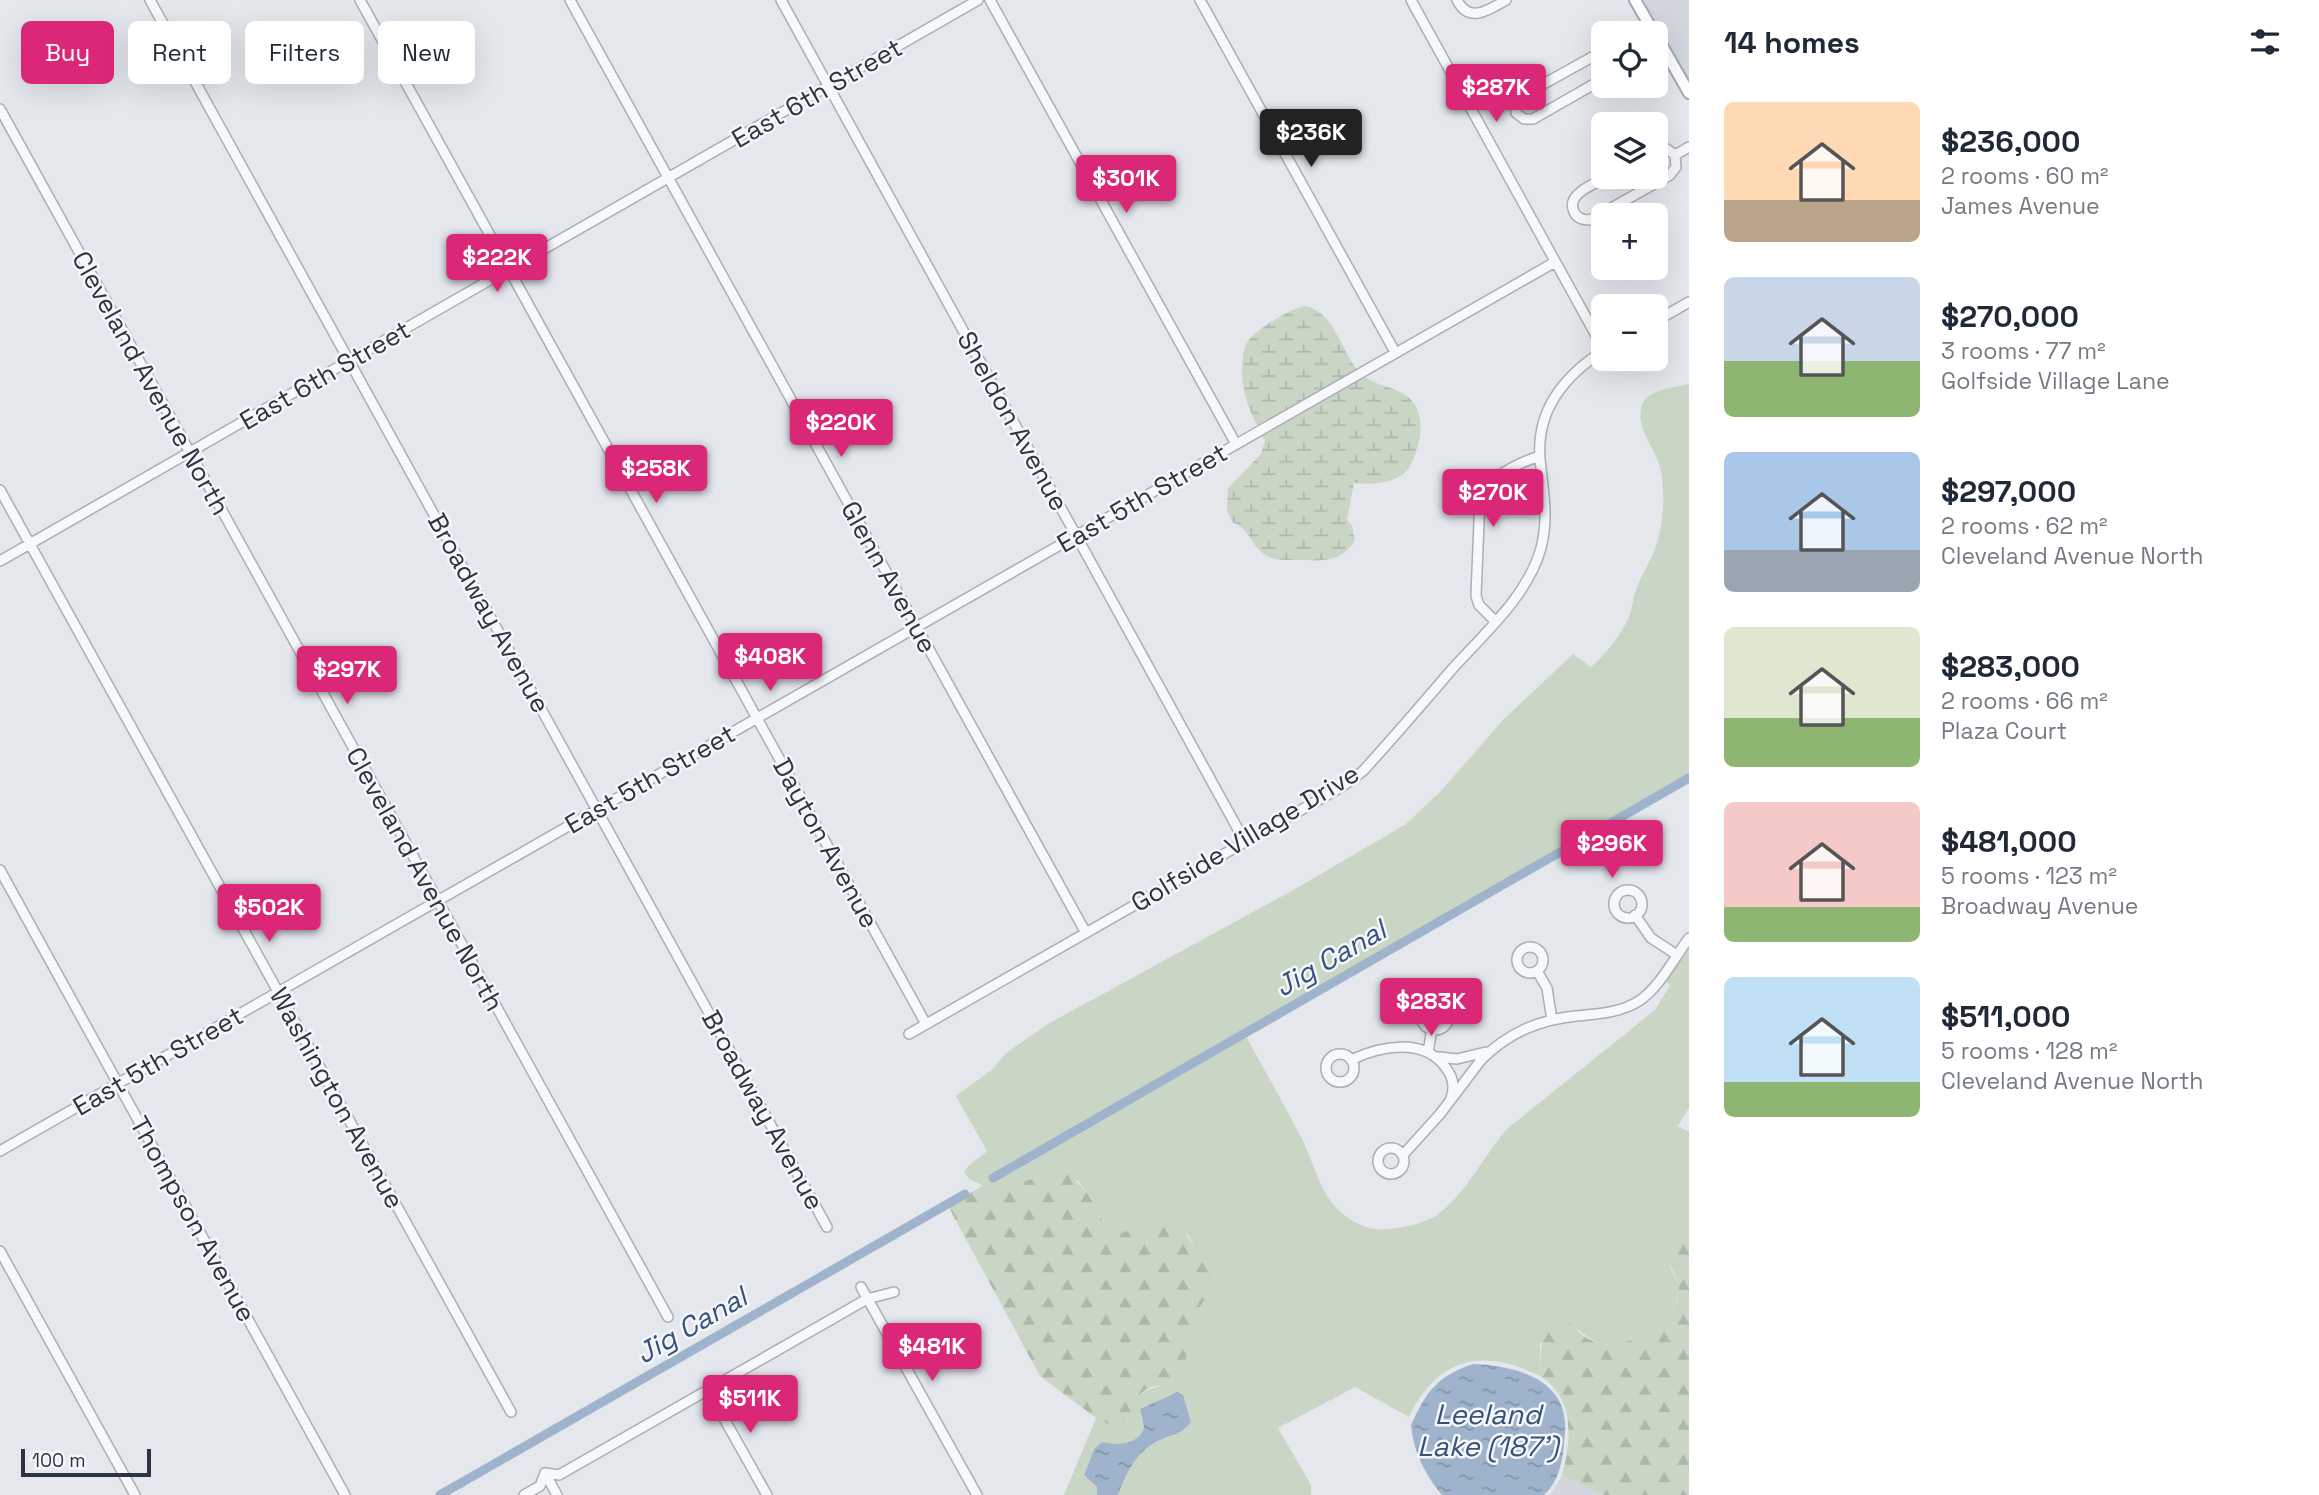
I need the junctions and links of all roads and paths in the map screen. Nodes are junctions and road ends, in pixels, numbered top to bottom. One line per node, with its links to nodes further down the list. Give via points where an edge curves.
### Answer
1 (150, 0): 33 (street, Broadway Avenue)
2 (360, 0): 27 (street, Dayton Avenue)
3 (570, 0): 23 (street, Glenn Avenue)
4 (780, 0): 16 (street, Sheldon Avenue)
5 (978, 0): 16 (street, East 6th Street)
6 (990, 0): 34 (street)
7 (1200, 0): 31 (street)
8 (1411, 0): 26 (street)
9 (1457, 0): 10 (street, via 1469,13 1478,15)
10 (1506, 0)
11 (1635, 0): 12 (main road)
12 (1647, 21)
13 (1668, 57): 17 (main road)
14 (1591, 58): 15 (street, via 1528,92 1516,103 1516,113 1533,119)
15 (1591, 86)
16 (828, 87): 23 (street, East 6th Street); 38 (street, Sheldon Avenue)
17 (1689, 93)
18 (0, 110): 35 (street, Cleveland Avenue North)
19 (1689, 147): 21 (street)
20 (1668, 150): 21 (street)
21 (1675, 155): 22 (street, via 1676,167)
22 (1668, 176)
23 (669, 178): 27 (street, East 6th Street); 42 (street, Glenn Avenue)
24 (1591, 187): 25 (street, via 1575,196 1572,205 1581,220 1590,220)
25 (1645, 189)
26 (1555, 262): 30 (street); 31 (street, East 5th Street)
27 (509, 269): 33 (street, East 6th Street); 43 (street, Dayton Avenue)
28 (1689, 302): 29 (street)
29 (1668, 314)
30 (1591, 327)
31 (1395, 352): 34 (street, East 5th Street)
32 (1591, 359): 36 (street, Golfside Village Drive, via 1552,399 1541,426)
33 (349, 361): 35 (street, East 6th Street); 44 (street, Broadway Avenue)
34 (1236, 444): 38 (street, East 5th Street)
35 (190, 453): 39 (street, East 6th Street); 47 (street, Cleveland Avenue North)
36 (1540, 456): 41 (street, Golfside Village Drive, via 1546,503 1540,549 1528,579); 41 (street, via 1494,480 1480,497 1476,596)
37 (0, 490): 39 (street, Washington Avenue)
38 (1075, 535): 42 (street, East 5th Street); 45 (street, Sheldon Avenue)
39 (29, 544): 40 (street, East 6th Street); 53 (street, Washington Avenue)
40 (0, 561)
41 (1495, 621): 45 (street, Golfside Village Drive, via 1363,771)
42 (916, 627): 43 (street, East 5th Street); 49 (street, Glenn Avenue)
43 (756, 718): 44 (street, East 5th Street); 55 (street, Dayton Avenue)
44 (597, 809): 47 (street, East 5th Street); 66 (street, Broadway Avenue)
45 (1245, 842): 49 (street, Golfside Village Drive)
46 (0, 870): 62 (street, Thompson Avenue)
47 (437, 901): 53 (street, East 5th Street); 71 (street, Cleveland Avenue North)
48 (1636, 915): 51 (street, via 1651,938)
49 (1086, 933): 55 (street, Golfside Village Drive)
50 (1689, 938): 51 (street)
51 (1676, 955): 54 (street, via 1636,1003 1607,1013)
52 (1537, 971): 54 (street, via 1547,988)
53 (278, 992): 62 (street, East 5th Street); 73 (street, Washington Avenue)
54 (1552, 1020): 58 (street, via 1522,1030)
55 (926, 1024): 57 (street, Golfside Village Drive)
56 (1432, 1029): 59 (street)
57 (909, 1034)
58 (1491, 1050): 60 (street, via 1457,1059); 63 (street)
59 (1428, 1052): 60 (street); 61 (street, via 1395,1047)
60 (1437, 1057): 63 (street, via 1452,1077)
61 (1351, 1060)
62 (118, 1084): 64 (street, East 5th Street); 76 (street, Thompson Avenue)
63 (1449, 1103): 65 (street)
64 (0, 1151)
65 (1403, 1156)
66 (827, 1227)
67 (0, 1251): 75 (street)
68 (860, 1287): 70 (street)
69 (894, 1292): 70 (street)
70 (867, 1299): 72 (street); 80 (street)
71 (668, 1317)
72 (708, 1390): 74 (street, via 559,1475); 79 (street)
73 (511, 1412)
74 (545, 1473): 77 (street, via 540,1486); 78 (street)
75 (135, 1495)
76 (345, 1495)
77 (524, 1495)
78 (557, 1495)
79 (766, 1495)
80 (977, 1495)

